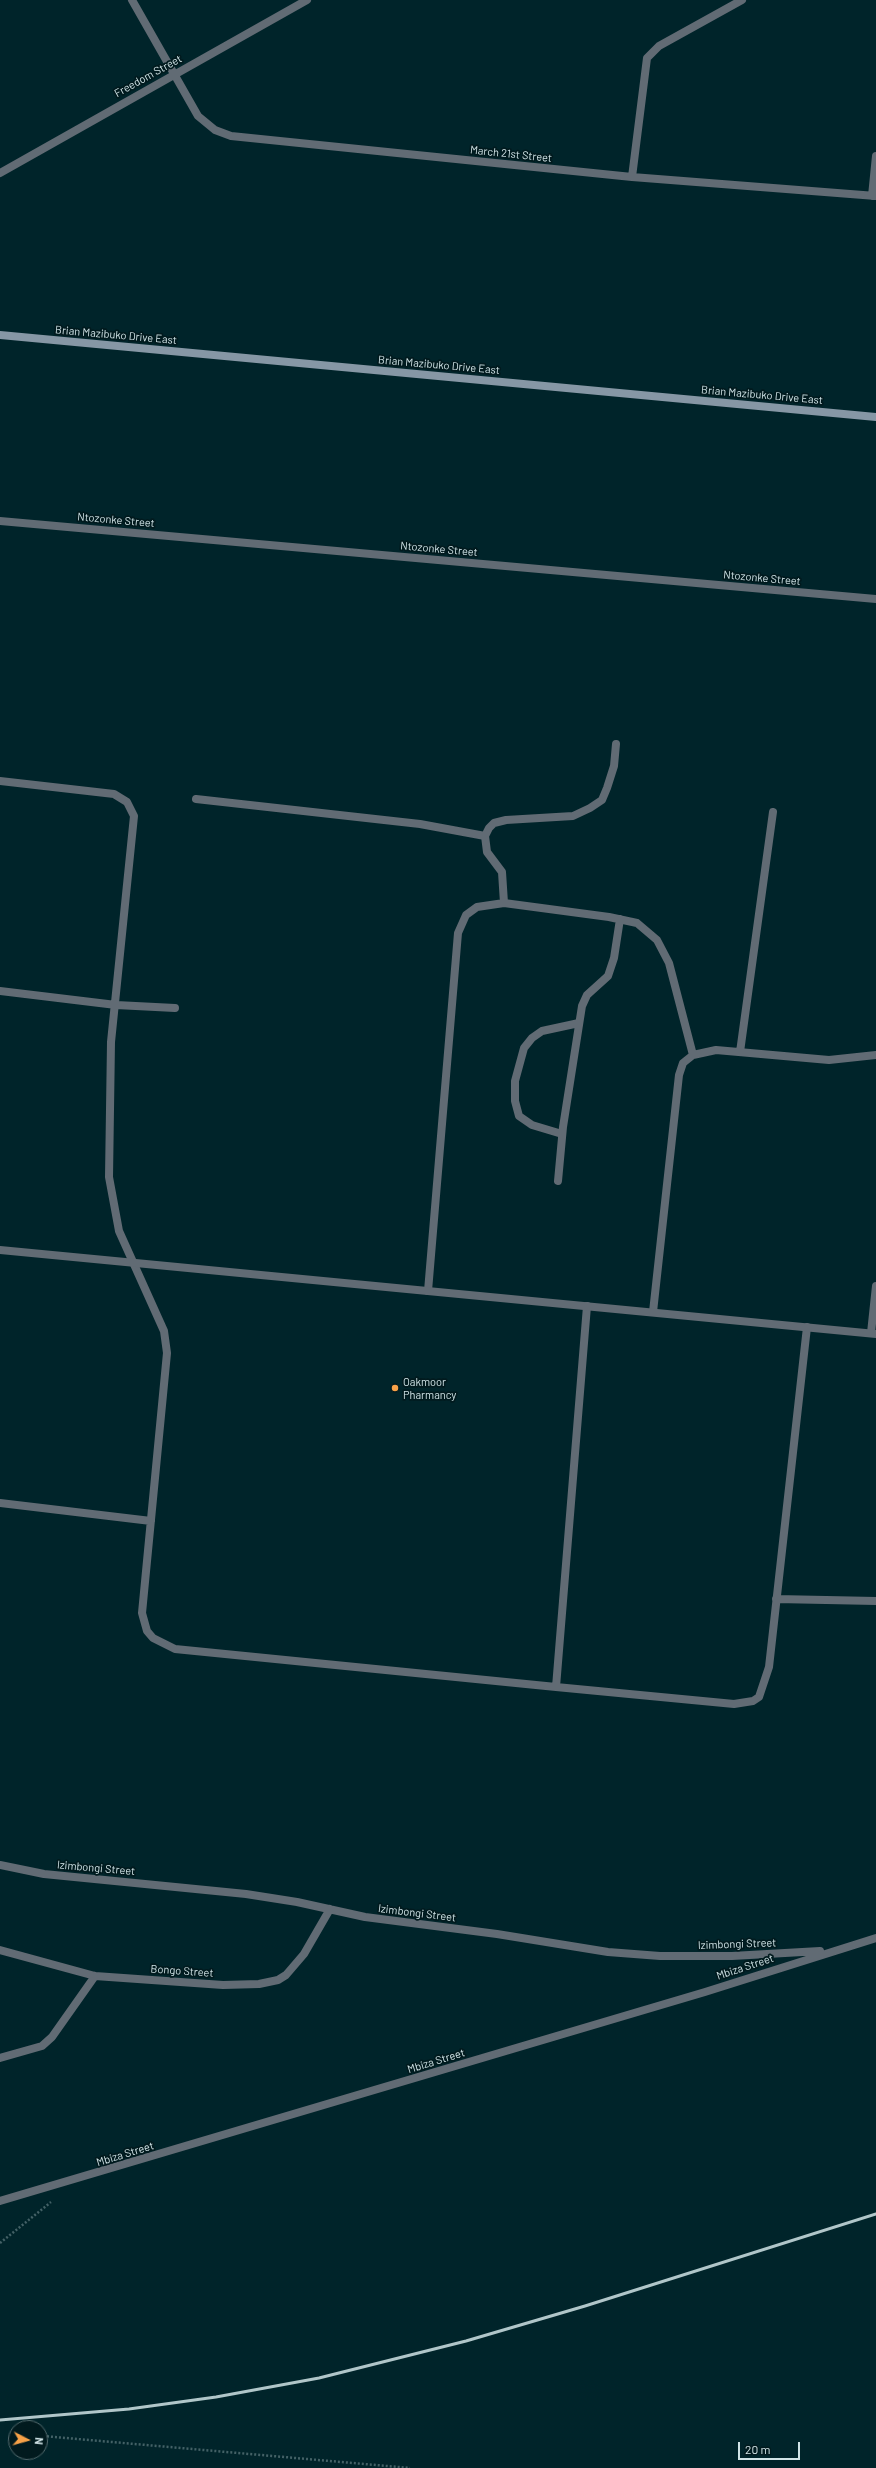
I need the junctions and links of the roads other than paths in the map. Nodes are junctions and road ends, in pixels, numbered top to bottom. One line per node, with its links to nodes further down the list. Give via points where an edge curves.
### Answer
1 (132, 0): 4 (street, March 21st Street)
2 (307, 0): 4 (street, Freedom Street)
3 (742, 0): 7 (street, via 659,46 650,54 644,73)
4 (173, 74): 6 (street, Freedom Street); 7 (street, March 21st Street, via 203,122 231,136)
5 (876, 156): 8 (street)
6 (0, 173)
7 (632, 177): 8 (street, March 21st Street)
8 (874, 196)
9 (0, 335): 10 (street, Brian Mazibuko Drive East)
10 (876, 417)
11 (0, 521): 12 (street, Ntozonke Street)
12 (876, 599)
13 (616, 744): 17 (street, via 614,766 602,800 573,816 494,823)
14 (0, 781): 21 (street, via 114,794 127,802 133,810 135,830)
15 (196, 799): 17 (street, via 420,824)
16 (773, 812): 24 (street)
17 (485, 836): 18 (street, via 487,852 502,872)
18 (504, 903): 19 (street); 32 (street, via 477,907 466,915 458,933)
19 (620, 919): 23 (street, via 614,958 608,976 587,995); 26 (street, via 637,923 657,940 669,963)
20 (0, 991): 21 (street)
21 (116, 1004): 22 (street); 30 (street, via 111,1042 109,1177 119,1230)
22 (175, 1008)
23 (579, 1023): 27 (street); 27 (street, via 542,1031 532,1038 524,1048 515,1081 515,1101 519,1116 532,1125)
24 (740, 1052): 25 (street, via 829,1060); 26 (street, via 716,1050)
25 (876, 1055)
26 (694, 1056): 34 (street, via 683,1063 679,1075)
27 (562, 1134): 28 (street)
28 (558, 1181)
29 (0, 1250): 30 (street)
30 (132, 1263): 32 (street); 38 (street, via 164,1331 167,1353)
31 (876, 1286): 36 (street)
32 (428, 1291): 33 (street)
33 (588, 1306): 34 (street); 41 (street)
34 (653, 1312): 35 (street)
35 (807, 1327): 36 (street); 39 (street)
36 (873, 1333)
37 (0, 1503): 38 (street)
38 (151, 1521): 41 (street, via 142,1613 147,1631 161,1644 175,1649)
39 (776, 1599): 40 (street); 41 (street, via 769,1667 762,1691 753,1701 734,1704)
40 (876, 1601)
41 (556, 1687)
42 (0, 1865): 43 (street, Izimbongi Street, via 44,1874 246,1894)
43 (330, 1909): 46 (street, Izimbongi Street, via 365,1917 498,1934 608,1952 660,1956 732,1956); 47 (street, Bongo Street, via 304,1954 286,1975 278,1980 259,1984 223,1985)
44 (876, 1938): 46 (street, Mbiza Street)
45 (0, 1950): 47 (street, Bongo Street)
46 (833, 1950): 49 (street, Mbiza Street, via 682,1999)
47 (94, 1976): 48 (street, via 57,2031 42,2046)
48 (0, 2058)
49 (0, 2201)

